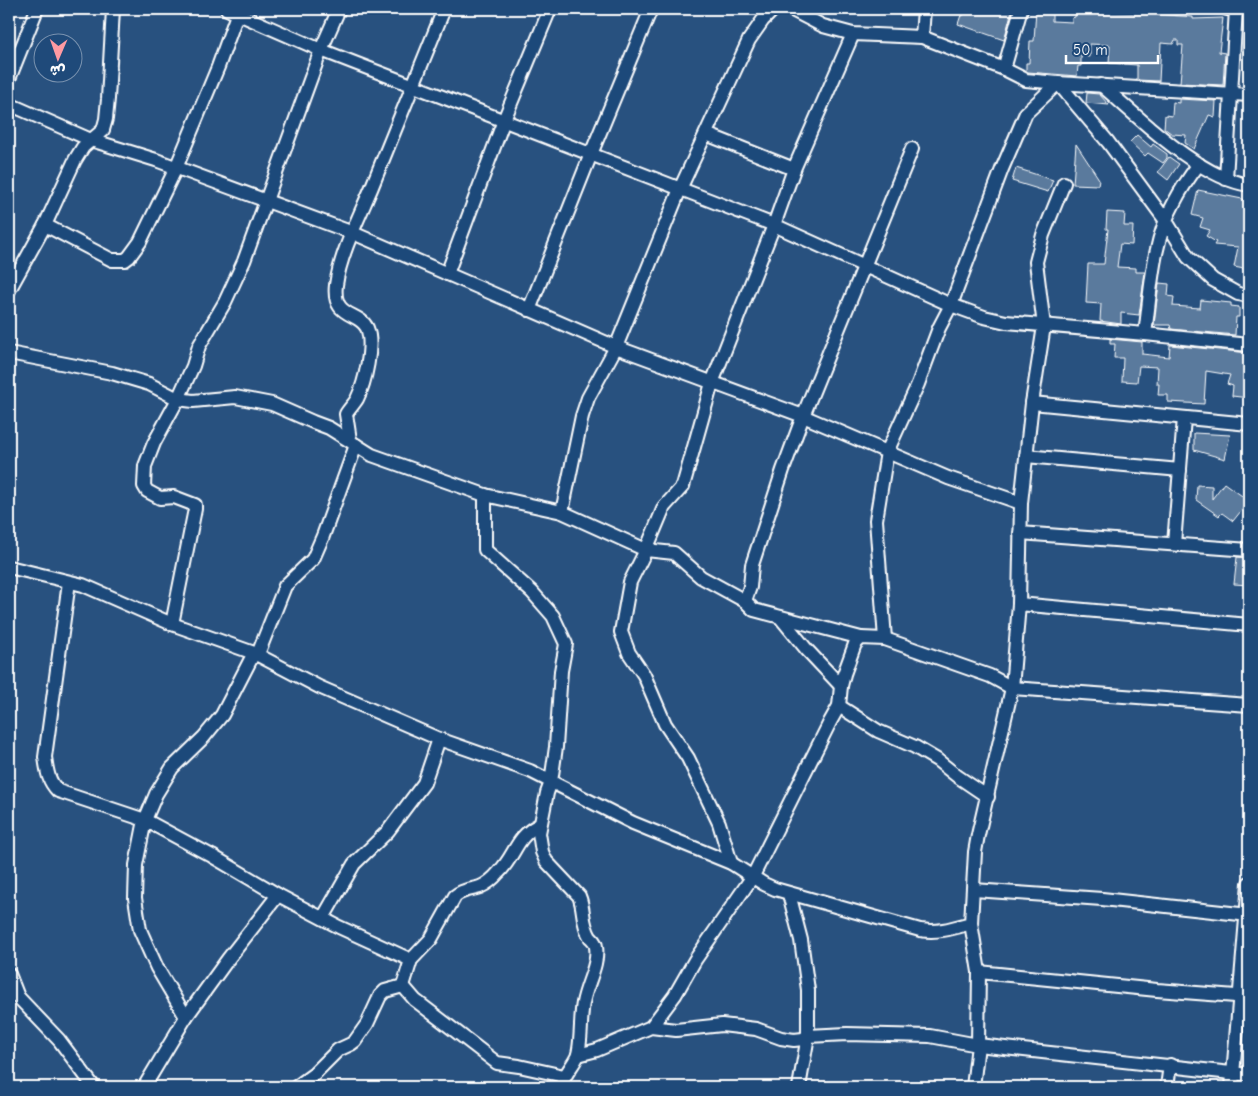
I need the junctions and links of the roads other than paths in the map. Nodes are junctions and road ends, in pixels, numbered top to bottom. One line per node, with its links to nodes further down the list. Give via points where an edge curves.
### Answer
1 (37, 9): 20 (street)
2 (113, 9): 29 (street, via 106,119 103,130)
3 (339, 9): 18 (street)
4 (444, 9): 22 (street)
5 (550, 9): 27 (street)
6 (650, 9): 31 (street)
7 (774, 9): 28 (street, via 749,40)
8 (790, 9): 15 (street)
9 (924, 9): 17 (street)
10 (1021, 9): 19 (street)
11 (1227, 9): 12 (street)
12 (1236, 9): 14 (street); 24 (street)
13 (234, 10): 18 (street); 33 (street, via 200,111)
14 (1249, 10)
15 (804, 12): 16 (street, via 823,26)
16 (853, 34): 17 (street); 34 (street)
17 (922, 37): 19 (street)
18 (321, 50): 22 (street); 39 (street)
19 (1004, 69): 21 (street, via 1026,80)
20 (9, 79)
21 (1058, 83): 23 (street); 40 (street, via 1108,142); 48 (street, via 1026,113)
22 (413, 85): 27 (street); 43 (street)
23 (1101, 85): 24 (street); 32 (street, via 1170,144)
24 (1231, 94): 25 (street); 35 (street)
25 (1249, 95)
26 (9, 104): 29 (street)
27 (504, 120): 31 (street); 45 (street)
28 (706, 134): 34 (street); 38 (street)
29 (91, 140): 33 (street); 41 (street, via 75,160)
30 (912, 149): 44 (street)
31 (591, 154): 38 (street); 49 (street)
32 (1199, 164): 35 (street); 40 (street, via 1173,203)
33 (176, 168): 39 (street); 41 (street, via 140,242 125,260 112,260)
34 (794, 169): 42 (street)
35 (1226, 179): 37 (street)
36 (1064, 183): 50 (street, via 1036,262)
37 (1249, 185)
38 (680, 189): 42 (street); 53 (street)
39 (267, 202): 43 (street); 56 (street, via 235,283 199,346)
40 (1166, 221): 47 (street, via 1188,257 1213,280 1238,294); 51 (street, via 1158,246)
41 (44, 225): 46 (street)
42 (774, 225): 44 (street); 55 (street)
43 (353, 233): 45 (street); 61 (street, via 338,278 336,296 346,314 361,321 369,342 360,393 346,414)
44 (865, 265): 48 (street); 58 (street)
45 (447, 274): 49 (street)
46 (9, 290)
47 (1249, 296)
48 (951, 305): 50 (street, via 1006,322); 62 (street)
49 (529, 310): 53 (street)
50 (1044, 326): 51 (street); 57 (street)
51 (1145, 334): 52 (street)
52 (1249, 346)
53 (616, 347): 55 (street); 67 (street, via 582,416)
54 (9, 353): 56 (street, via 112,373 150,384)
55 (712, 383): 58 (street); 70 (street, via 683,486 664,506)
56 (178, 399): 61 (street, via 193,402 235,396 257,400 329,428); 77 (street, via 149,453 144,477 147,491 165,499 174,498 194,505 195,509)
57 (1032, 403): 59 (street); 63 (street)
58 (803, 416): 62 (street); 74 (street, via 752,565)
59 (1184, 418): 60 (street); 64 (street)
60 (1249, 424)
61 (353, 443): 65 (street, via 372,456); 81 (street, via 326,527 312,559 285,586)
62 (888, 452): 66 (street, via 948,478); 80 (street, via 876,520)
63 (1026, 456): 64 (street); 66 (street)
64 (1180, 470): 69 (street)
65 (485, 495): 67 (street); 87 (street, via 485,550 532,592 553,616 566,644)
66 (1021, 503): 68 (street)
67 (562, 512): 70 (street)
68 (1020, 533): 69 (street); 75 (street)
69 (1174, 544): 71 (street)
70 (646, 550): 74 (street, via 674,553 701,577); 91 (street, via 630,582 621,632 666,724 688,758 718,823)
71 (1249, 550)
72 (9, 567): 73 (street)
73 (69, 582): 77 (street, via 83,585); 89 (street, via 45,757 48,778 58,791)
74 (745, 601): 76 (street, via 754,610)
75 (1019, 604): 78 (street); 83 (street)
76 (780, 617): 79 (street); 82 (street)
77 (172, 624): 81 (street)
78 (1249, 625)
79 (861, 638): 80 (street); 82 (street, via 855,644)
80 (885, 639): 83 (street, via 990,676)
81 (256, 654): 86 (street, via 319,687); 89 (street, via 222,714 172,768)
82 (841, 686): 85 (street)
83 (1012, 688): 84 (street); 88 (street)
84 (1249, 705)
85 (839, 706): 88 (street, via 878,731 937,760); 92 (street)
86 (439, 739): 87 (street, via 530,771); 98 (street, via 424,783 388,831 354,864)
87 (551, 782): 90 (street); 91 (street, via 633,823)
88 (988, 797): 94 (street, via 975,852)
89 (145, 820): 96 (street); 106 (street, via 136,865 135,898 140,930 157,968)
90 (540, 825): 100 (street, via 524,835 506,864 486,884 455,896 431,939); 110 (street, via 546,861 579,896 582,918 596,946 594,971 583,1003)
91 (732, 863): 92 (street)
92 (753, 876): 95 (street); 107 (street)
93 (1249, 883): 97 (street)
94 (974, 890): 97 (street, via 1102,899); 99 (street)
95 (789, 894): 99 (street, via 933,932); 108 (street, via 807,973)
96 (278, 895): 98 (street); 106 (street)
97 (1248, 915): 105 (street)
98 (323, 918): 100 (street)
99 (971, 922): 101 (street)
100 (411, 960): 103 (street)
101 (979, 972): 105 (street); 109 (street)
102 (9, 974): 104 (street)
103 (403, 986): 114 (street, via 415,1000 497,1063 519,1066); 117 (street, via 385,991 355,1041 338,1050)
104 (14, 994): 115 (street, via 59,1040)
105 (1244, 996): 112 (street)
106 (186, 1017): 116 (street)
107 (651, 1027): 108 (street, via 676,1030 722,1025 756,1029 794,1040); 110 (street)
108 (808, 1036): 109 (street, via 930,1036); 118 (street)
109 (978, 1045): 111 (street); 119 (street)
110 (578, 1055): 114 (street)
111 (1170, 1065): 112 (street); 120 (street)
112 (1233, 1074): 113 (street); 121 (street)
113 (1249, 1075)
114 (562, 1082)
115 (94, 1087)
116 (144, 1087)
117 (296, 1087)
118 (800, 1087)
119 (973, 1087)
120 (1167, 1087)
121 (1232, 1087)

